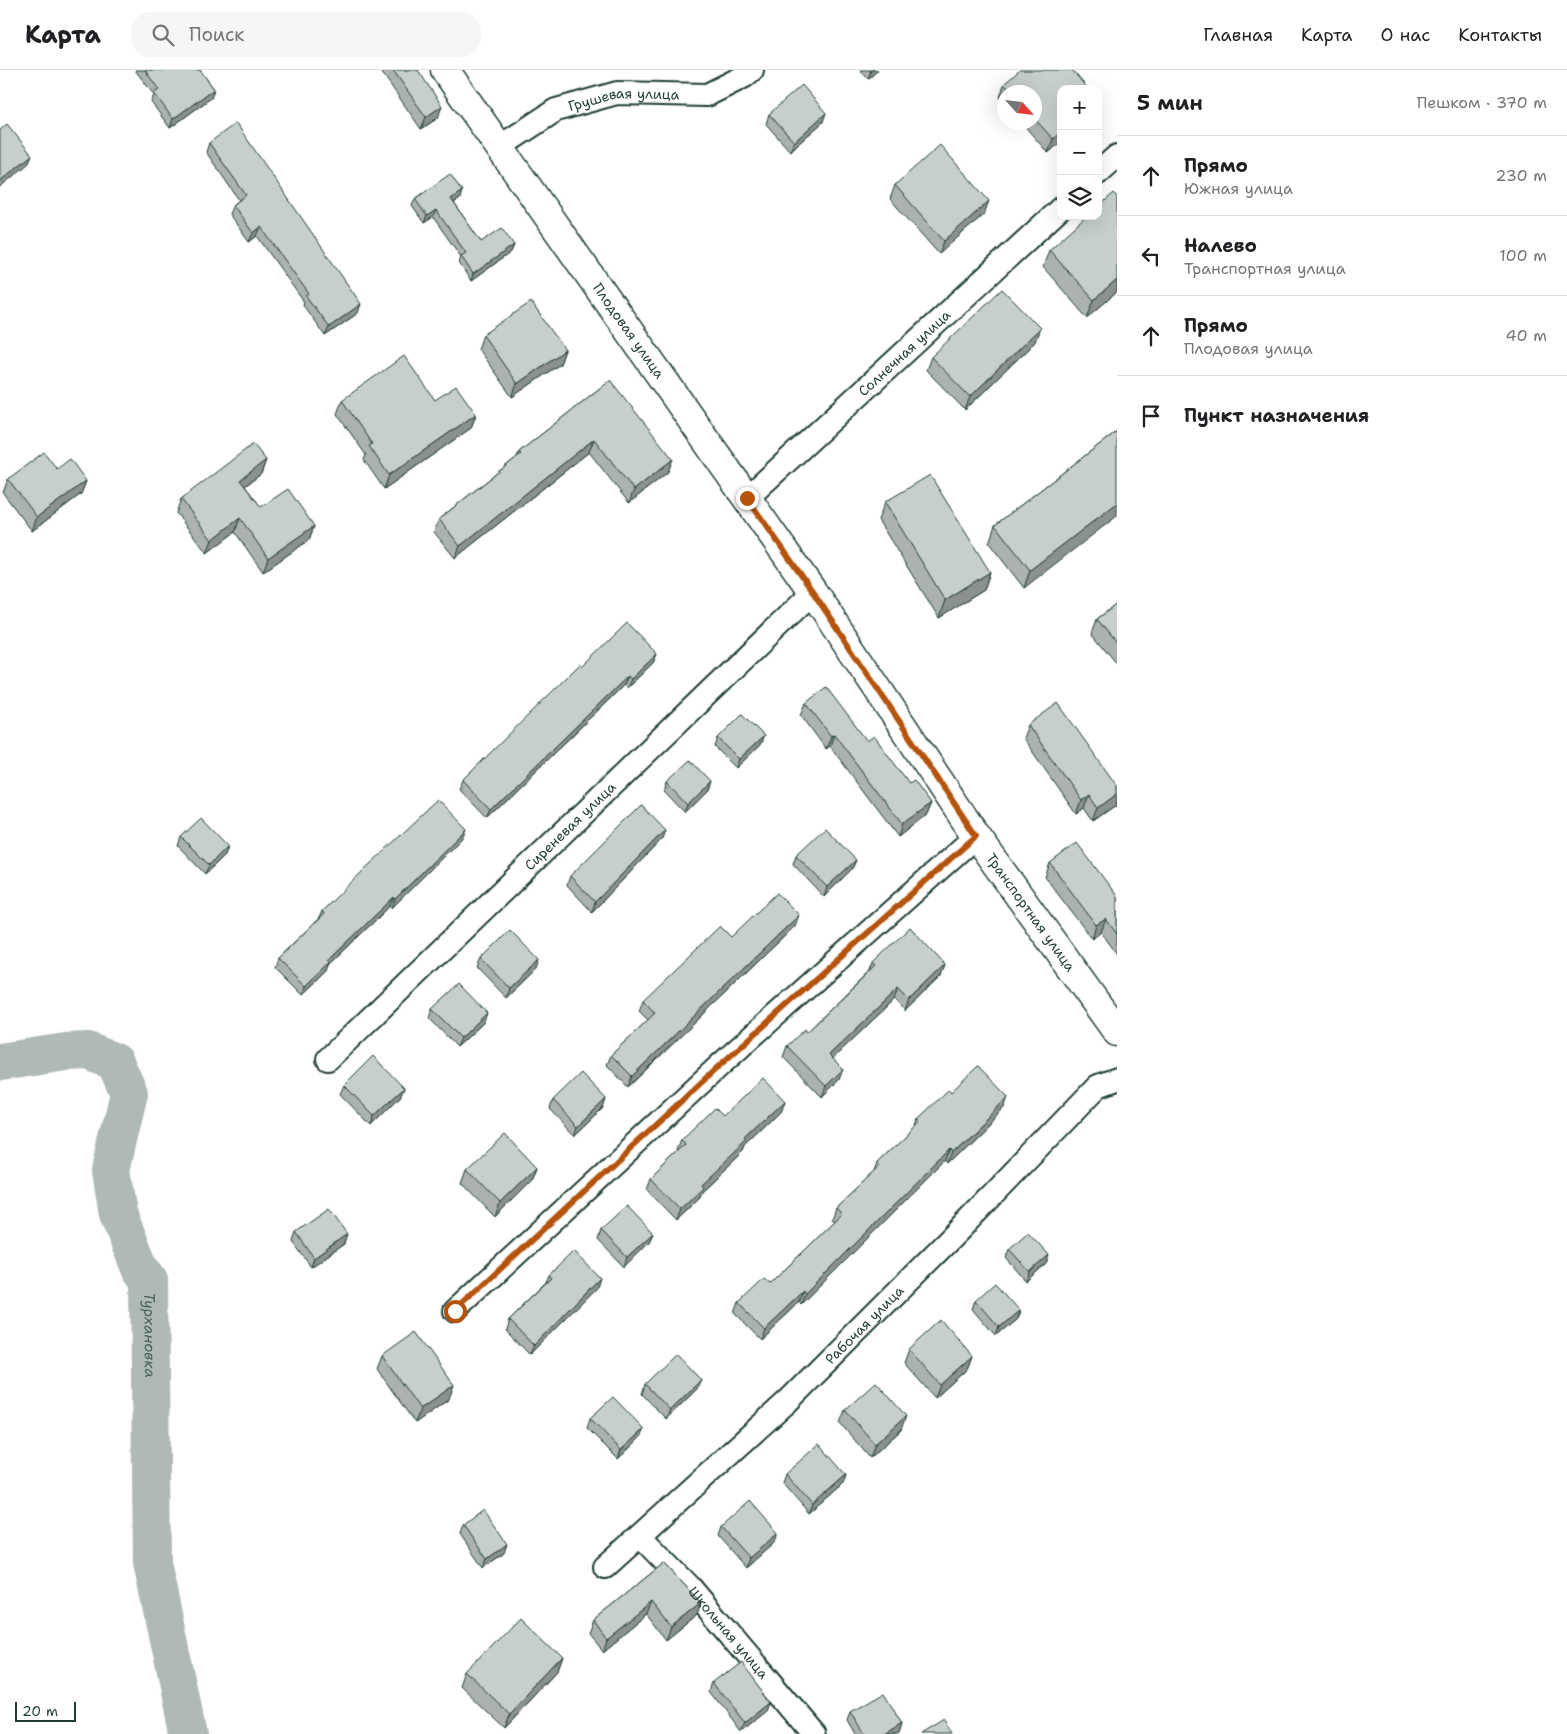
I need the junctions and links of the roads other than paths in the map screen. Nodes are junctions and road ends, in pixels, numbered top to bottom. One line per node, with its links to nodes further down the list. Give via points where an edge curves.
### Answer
1 (445, 70): 3 (main road, Плодовая улица)
2 (752, 70): 3 (street, Грушевая улица, via 707,95 617,93 556,110)
3 (501, 146): 7 (main road, Плодовая улица)
4 (1117, 156): 5 (street)
5 (1102, 169)
6 (1057, 212): 7 (street, Солнечная улица)
7 (747, 498): 8 (main road, Плодовая улица)
8 (813, 592): 9 (main road, Транспортная улица); 11 (street, Сиреневая улица)
9 (976, 836): 10 (main road, Транспортная улица); 13 (street, via 719,1066)
10 (1117, 1032)
11 (328, 1059)
12 (1117, 1079): 14 (street, Рабочая улица, via 1098,1086 788,1401)
13 (455, 1311)
14 (640, 1536): 15 (street, Рабочая улица); 16 (street, Школьная улица, via 690,1587)
15 (605, 1567)
16 (814, 1734)

